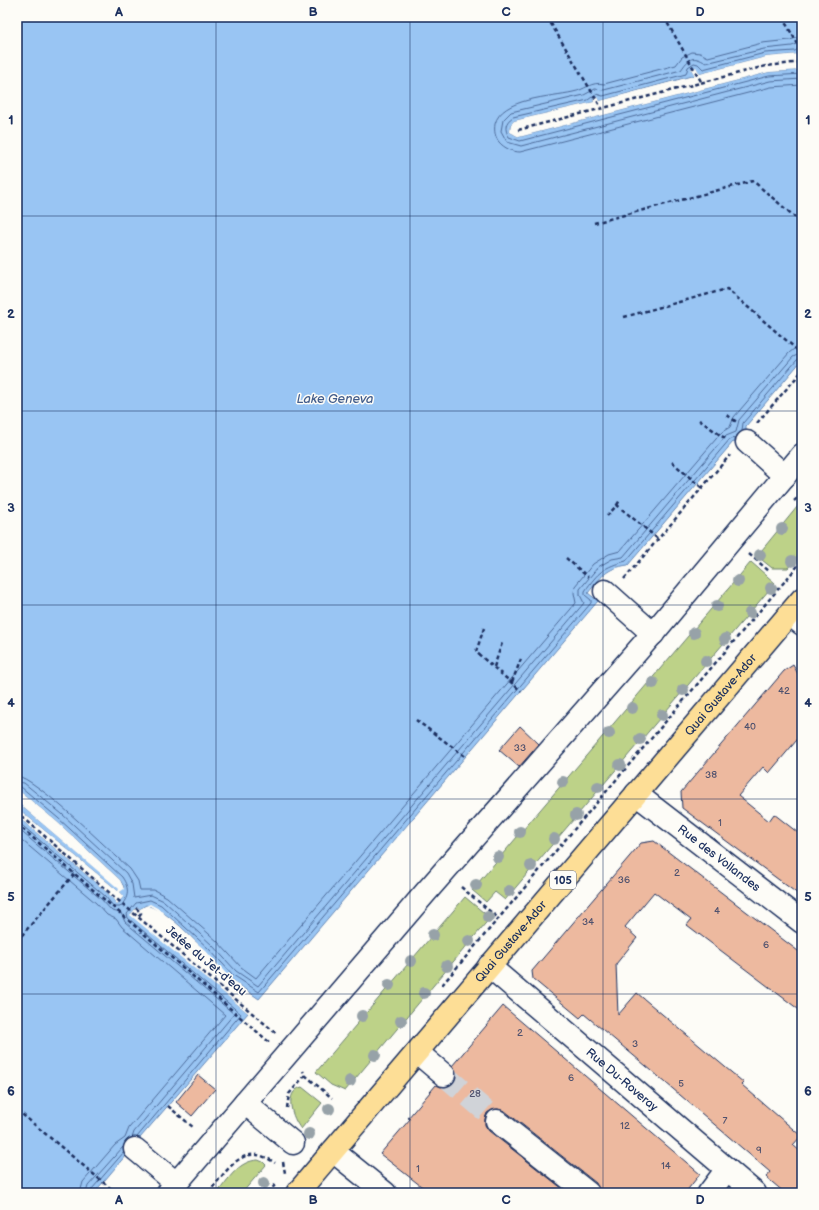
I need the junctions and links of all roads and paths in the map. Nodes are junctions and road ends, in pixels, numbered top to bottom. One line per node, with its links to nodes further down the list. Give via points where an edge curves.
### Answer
1 (547, 17): 7 (path)
2 (664, 17): 6 (path)
3 (782, 17): 4 (path)
4 (802, 52)
5 (802, 62): 6 (path, via 766,66)
6 (702, 83): 7 (path)
7 (602, 109): 8 (path)
8 (518, 130)
9 (594, 223): 10 (path, via 753,181)
10 (802, 223)
11 (624, 317): 12 (path, via 727,289)
12 (802, 354)
13 (802, 371): 15 (path)
14 (699, 420): 15 (path)
15 (742, 441): 18 (street); 19 (path)
16 (802, 455): 18 (street)
17 (672, 462): 19 (path)
18 (785, 476): 30 (street)
19 (702, 488): 23 (path)
20 (620, 500): 21 (path)
21 (617, 504): 22 (path); 23 (path)
22 (607, 516)
23 (658, 539): 27 (path)
24 (747, 552): 26 (path)
25 (566, 558): 27 (path)
26 (769, 571)
27 (607, 593): 30 (street)
28 (798, 612): 38 (main road, Quai Gustave-Ador / 105)
29 (484, 628): 33 (path, via 476,652)
30 (653, 634): 51 (street)
31 (502, 643): 33 (path)
32 (521, 659): 34 (path)
33 (494, 667): 34 (path)
34 (512, 682): 35 (path)
35 (521, 691)
36 (416, 720): 37 (path)
37 (466, 757)
38 (636, 794): 46 (street, Rue des Vollandes); 48 (main road, Quai Gustave-Ador / 105)
39 (17, 812): 44 (path, Jetée du Jet-d'eau)
40 (17, 824): 41 (path)
41 (75, 873): 47 (path); 51 (path)
42 (461, 887): 45 (path)
43 (136, 908): 44 (path, via 141,912)
44 (138, 917): 49 (path, Jetée du Jet-d'eau)
45 (498, 918)
46 (802, 922)
47 (17, 941)
48 (489, 966): 50 (main road, Quai Gustave-Ador / 105); 64 (street, Rue Du-Roveray)
49 (267, 1025)
50 (418, 1053): 53 (street); 62 (main road, Quai Gustave-Ador / 105)
51 (284, 1057): 55 (street)
52 (305, 1075): 54 (path)
53 (444, 1075)
54 (332, 1098)
55 (245, 1103): 59 (street); 60 (street)
56 (168, 1106): 59 (path)
57 (17, 1110): 66 (path)
58 (497, 1121): 70 (street)
59 (211, 1142): 65 (street)
60 (293, 1143)
61 (135, 1149): 65 (street)
62 (333, 1151): 68 (main road, Quai Gustave-Ador / 105); 69 (street)
63 (275, 1163): 67 (path, via 265,1156 254,1154 242,1157)
64 (727, 1169): 71 (street); 72 (street, Rue Du-Roveray)
65 (172, 1188)
66 (116, 1193)
67 (208, 1193)
68 (297, 1193)
69 (385, 1193)
70 (588, 1193)
71 (709, 1193)
72 (755, 1193)

